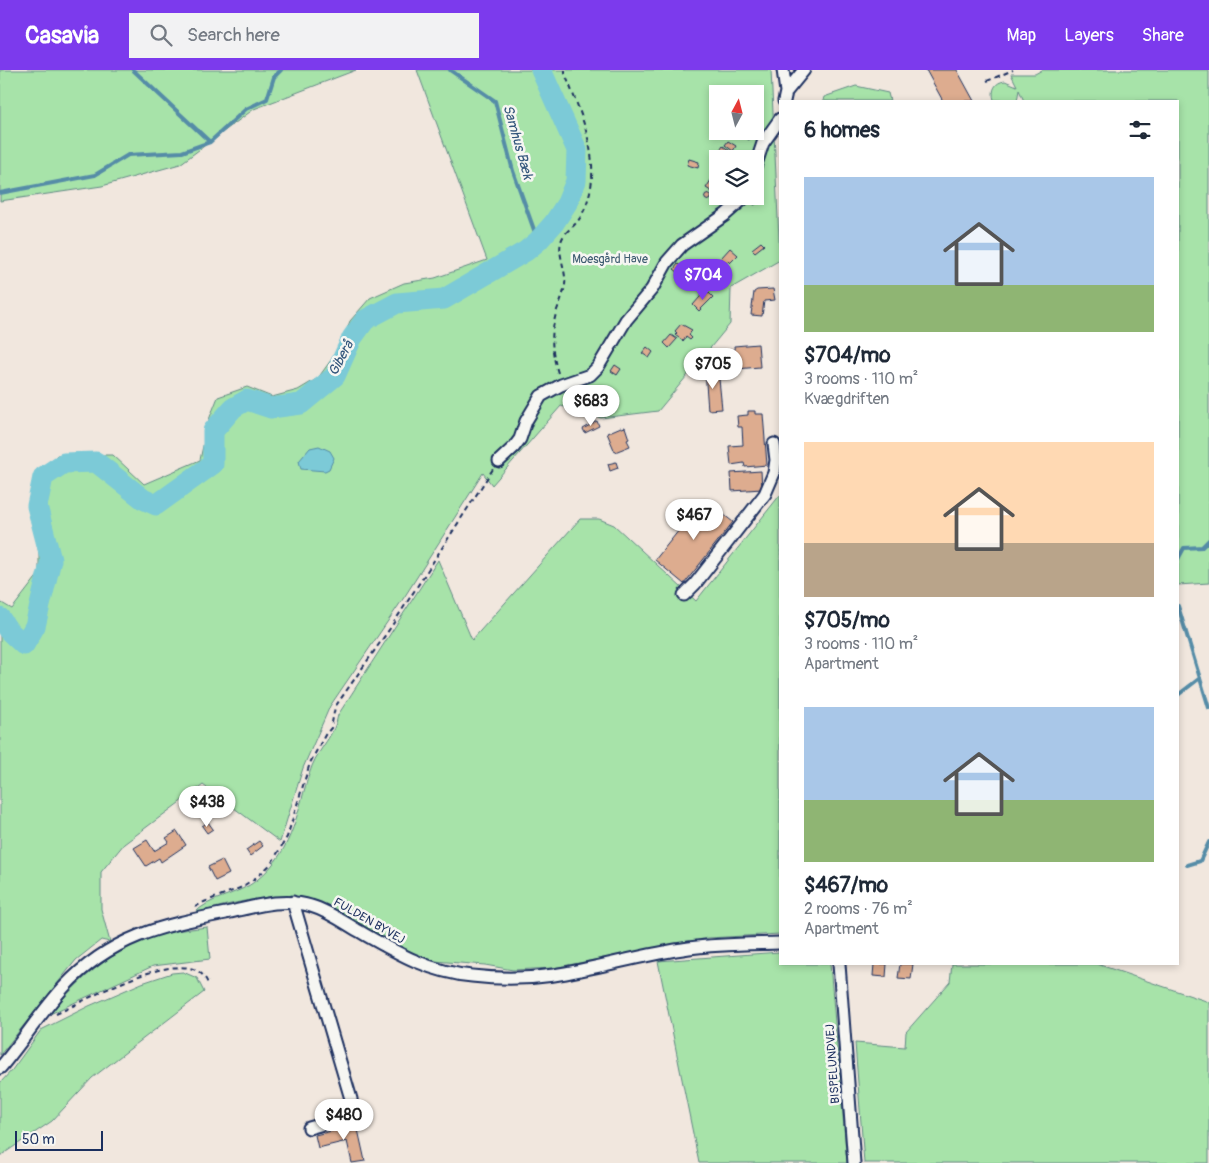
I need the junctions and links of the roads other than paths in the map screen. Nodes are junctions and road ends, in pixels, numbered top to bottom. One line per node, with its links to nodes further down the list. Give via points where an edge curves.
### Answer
1 (783, 70): 3 (street)
2 (804, 70): 3 (street)
3 (785, 97)
4 (779, 119): 5 (street)
5 (761, 150)
6 (736, 205): 8 (street, via 682,245 590,375 541,396 520,438)
7 (774, 444): 9 (street, via 774,473 765,494)
8 (499, 462)
9 (684, 595)
10 (293, 902): 11 (street, FULDEN BYVEJ, via 327,912 405,958 446,972 471,976 553,975 688,948); 13 (street, FULDEN BYVEJ, via 184,921 143,933 94,960 65,986); 14 (street, via 352,1110 348,1117)
11 (779, 943)
12 (840, 965): 15 (street, BISPELUNDVEJ)
13 (0, 1068)
14 (310, 1128)
15 (854, 1163)

